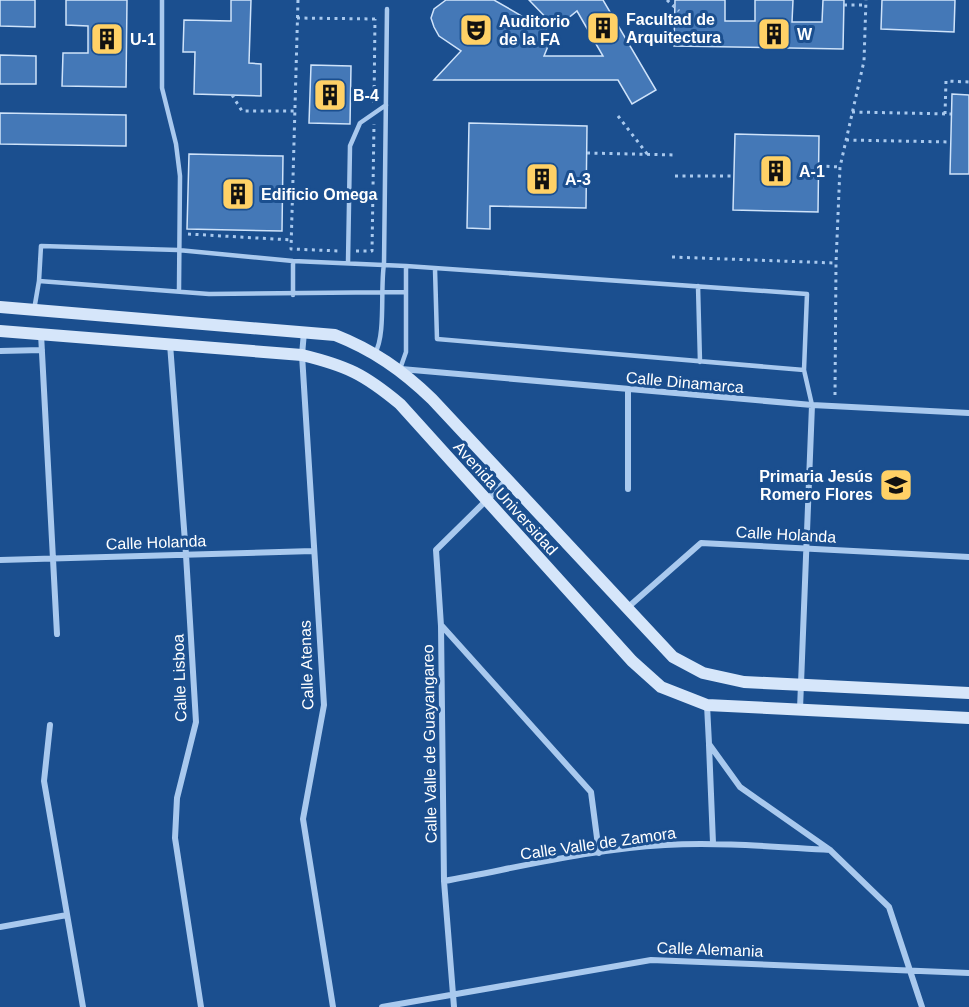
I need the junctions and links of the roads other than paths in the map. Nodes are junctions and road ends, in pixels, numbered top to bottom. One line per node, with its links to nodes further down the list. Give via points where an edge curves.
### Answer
1 (162, 0): 4 (lane, via 162,88 180,176)
2 (387, 9): 3 (lane)
3 (386, 105): 6 (lane, via 360,123 350,146); 7 (lane)
4 (178, 250): 5 (lane); 10 (lane, via 40,246); 12 (lane)
5 (293, 261): 6 (lane); 15 (lane)
6 (348, 263): 7 (lane)
7 (384, 264): 8 (lane); 13 (lane)
8 (406, 266): 9 (lane); 14 (lane)
9 (435, 269): 11 (lane); 26 (lane, via 437,339)
10 (39, 280): 12 (lane); 17 (lane)
11 (699, 286): 26 (lane); 28 (lane, via 807,294)
12 (179, 290): 15 (lane)
13 (381, 292): 14 (lane); 15 (lane); 24 (lane, via 381,343)
14 (406, 292): 27 (lane, via 406,352)
15 (293, 295)
16 (0, 308): 17 (street, Avenida Universidad)
17 (34, 309): 19 (street, Avenida Universidad)
18 (0, 331): 20 (street, Avenida Universidad)
19 (304, 331): 24 (street, Avenida Universidad, via 335,335); 25 (street, Calle Atenas)
20 (41, 334): 21 (street, Avenida Universidad); 22 (street)
21 (170, 344): 25 (street, Avenida Universidad); 37 (street, Calle Lisboa)
22 (42, 350): 23 (street); 39 (street)
23 (0, 351)
24 (375, 353): 27 (street, Avenida Universidad)
25 (302, 355): 34 (street, Avenida Universidad, via 368,377 400,404); 36 (street, Calle Atenas)
26 (700, 362): 28 (lane)
27 (400, 369): 29 (street, Calle Dinamarca); 32 (street, Avenida Universidad)
28 (804, 370): 30 (lane)
29 (628, 391): 30 (street, Calle Dinamarca); 33 (street)
30 (812, 405): 31 (street, Calle Dinamarca); 35 (street)
31 (969, 413)
32 (507, 479): 34 (street, Calle Valle de Guayangareo); 41 (street, Avenida Universidad)
33 (628, 489)
34 (484, 500): 42 (street, Calle Valle de Guayangareo, via 436,550); 46 (street, Avenida Universidad, via 632,661 661,687)
35 (807, 548): 38 (street, Calle Holanda); 41 (street, Calle Holanda, via 701,543); 44 (street)
36 (313, 551): 37 (street, Calle Holanda); 62 (street, Calle Atenas, via 324,705 303,819)
37 (186, 555): 39 (street, Calle Holanda); 61 (street, Calle Lisboa, via 196,722 177,798 175,838)
38 (969, 557)
39 (53, 559): 40 (street, Calle Holanda); 43 (street)
40 (0, 560)
41 (626, 609): 44 (street, Avenida Universidad, via 674,657 703,673 744,682)
42 (441, 626): 53 (street, via 591,792); 54 (street, Calle Valle de Guayangareo)
43 (57, 634)
44 (802, 687): 45 (street, Avenida Universidad); 47 (street)
45 (969, 693)
46 (707, 705): 47 (street, Avenida Universidad); 50 (street)
47 (800, 710): 48 (street, Avenida Universidad)
48 (969, 718)
49 (50, 725): 55 (street, via 44,781)
50 (708, 744): 51 (street); 52 (street, via 740,787)
51 (713, 843): 52 (street, Calle Valle de Zamora); 53 (street, Calle Valle de Zamora)
52 (830, 850): 57 (street, via 889,907)
53 (599, 853): 54 (street, Calle Valle de Zamora)
54 (444, 881): 59 (street, Calle Valle de Guayangareo)
55 (67, 915): 56 (street); 60 (street)
56 (0, 927)
57 (911, 970): 58 (street, Calle Alemania); 59 (street, Calle Alemania, via 651,960); 65 (street)
58 (969, 973)
59 (451, 997): 63 (street, Calle Alemania); 64 (street, Calle Valle de Guayangareo)
60 (83, 1007)
61 (201, 1007)
62 (333, 1007)
63 (382, 1007)
64 (454, 1007)
65 (922, 1007)

